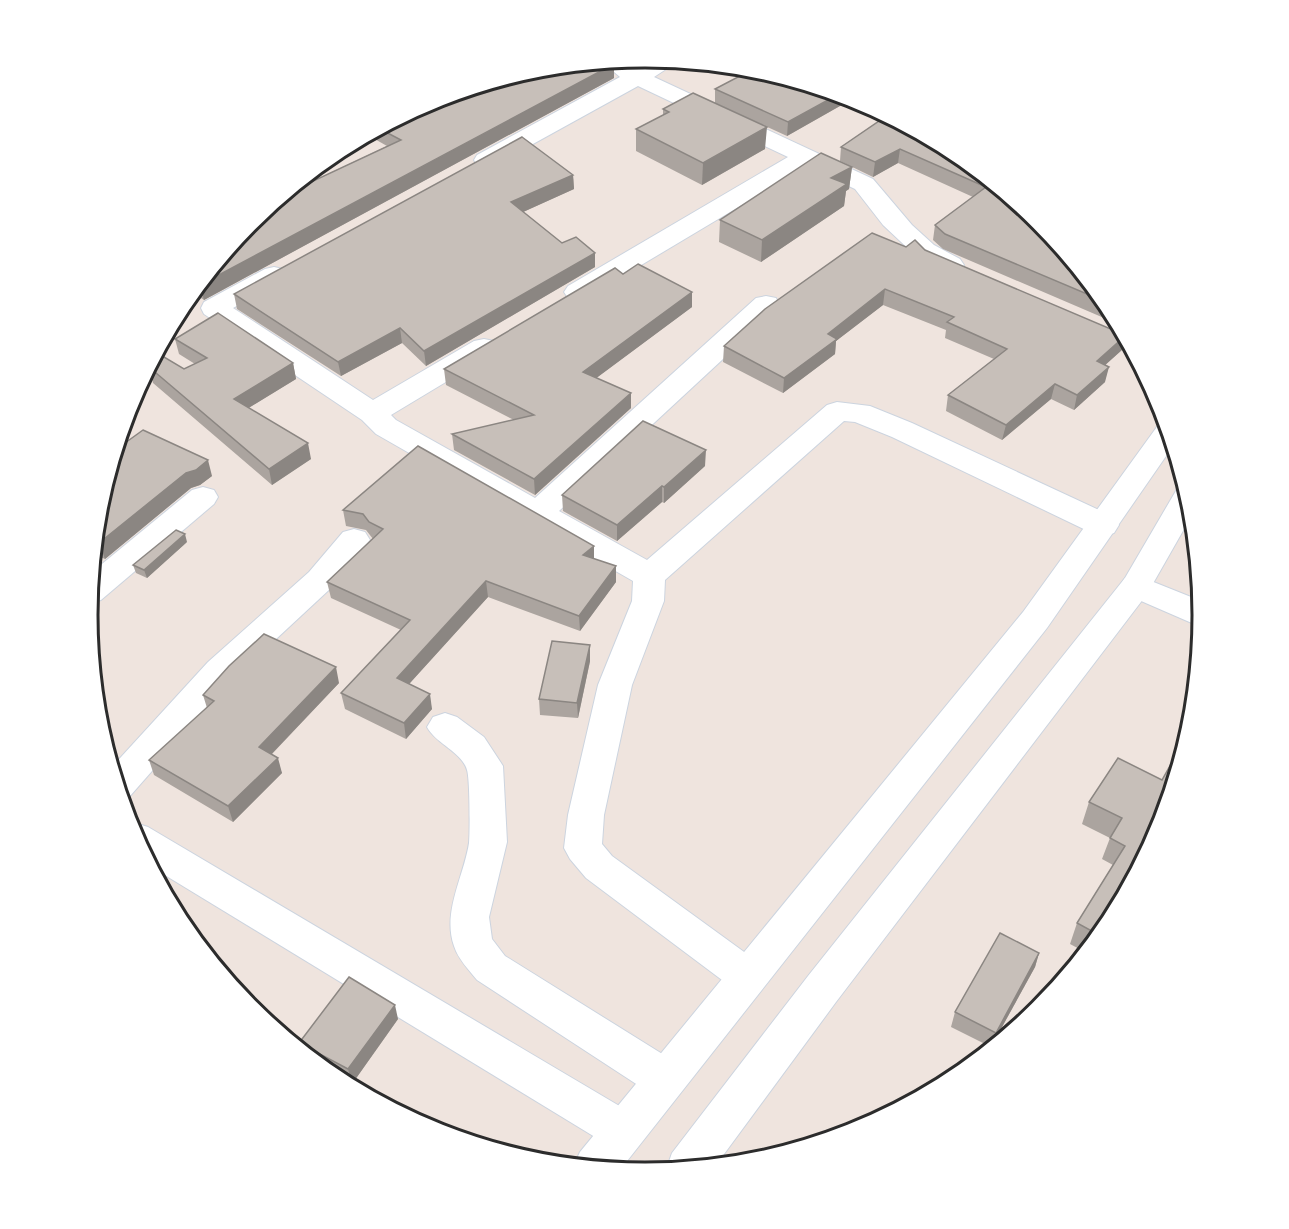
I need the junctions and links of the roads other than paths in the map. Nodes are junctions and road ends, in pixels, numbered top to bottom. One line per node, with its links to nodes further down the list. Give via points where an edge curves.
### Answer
1 (655, 68): 3 (street)
2 (618, 69): 3 (street)
3 (637, 78): 4 (street); 5 (street)
4 (805, 157): 7 (street, via 864,184 890,219 933,257); 8 (street)
5 (462, 173)
6 (297, 263): 11 (street, via 214,308)
7 (975, 276)
8 (558, 303)
9 (766, 304): 15 (street)
10 (506, 334): 11 (street)
11 (372, 414): 15 (street, via 386,427)
12 (1162, 440): 16 (street)
13 (203, 497): 19 (street)
14 (1181, 508): 20 (street)
15 (538, 513): 18 (street)
16 (1103, 525): 18 (street, via 902,430 860,413 837,411); 25 (street, via 1035,620)
17 (354, 540): 23 (street, via 320,580 220,671)
18 (649, 576): 25 (street, via 648,601 615,685 586,815 583,848 599,867)
19 (99, 584)
20 (1136, 586): 21 (street); 29 (street)
21 (1192, 611)
22 (445, 726): 26 (street, via 471,747 485,766 488,842 470,917 473,945 490,968)
23 (123, 779)
24 (150, 847): 27 (street)
25 (748, 977): 26 (street)
26 (665, 1079): 27 (street)
27 (623, 1131): 28 (street)
28 (601, 1159)
29 (694, 1159)

